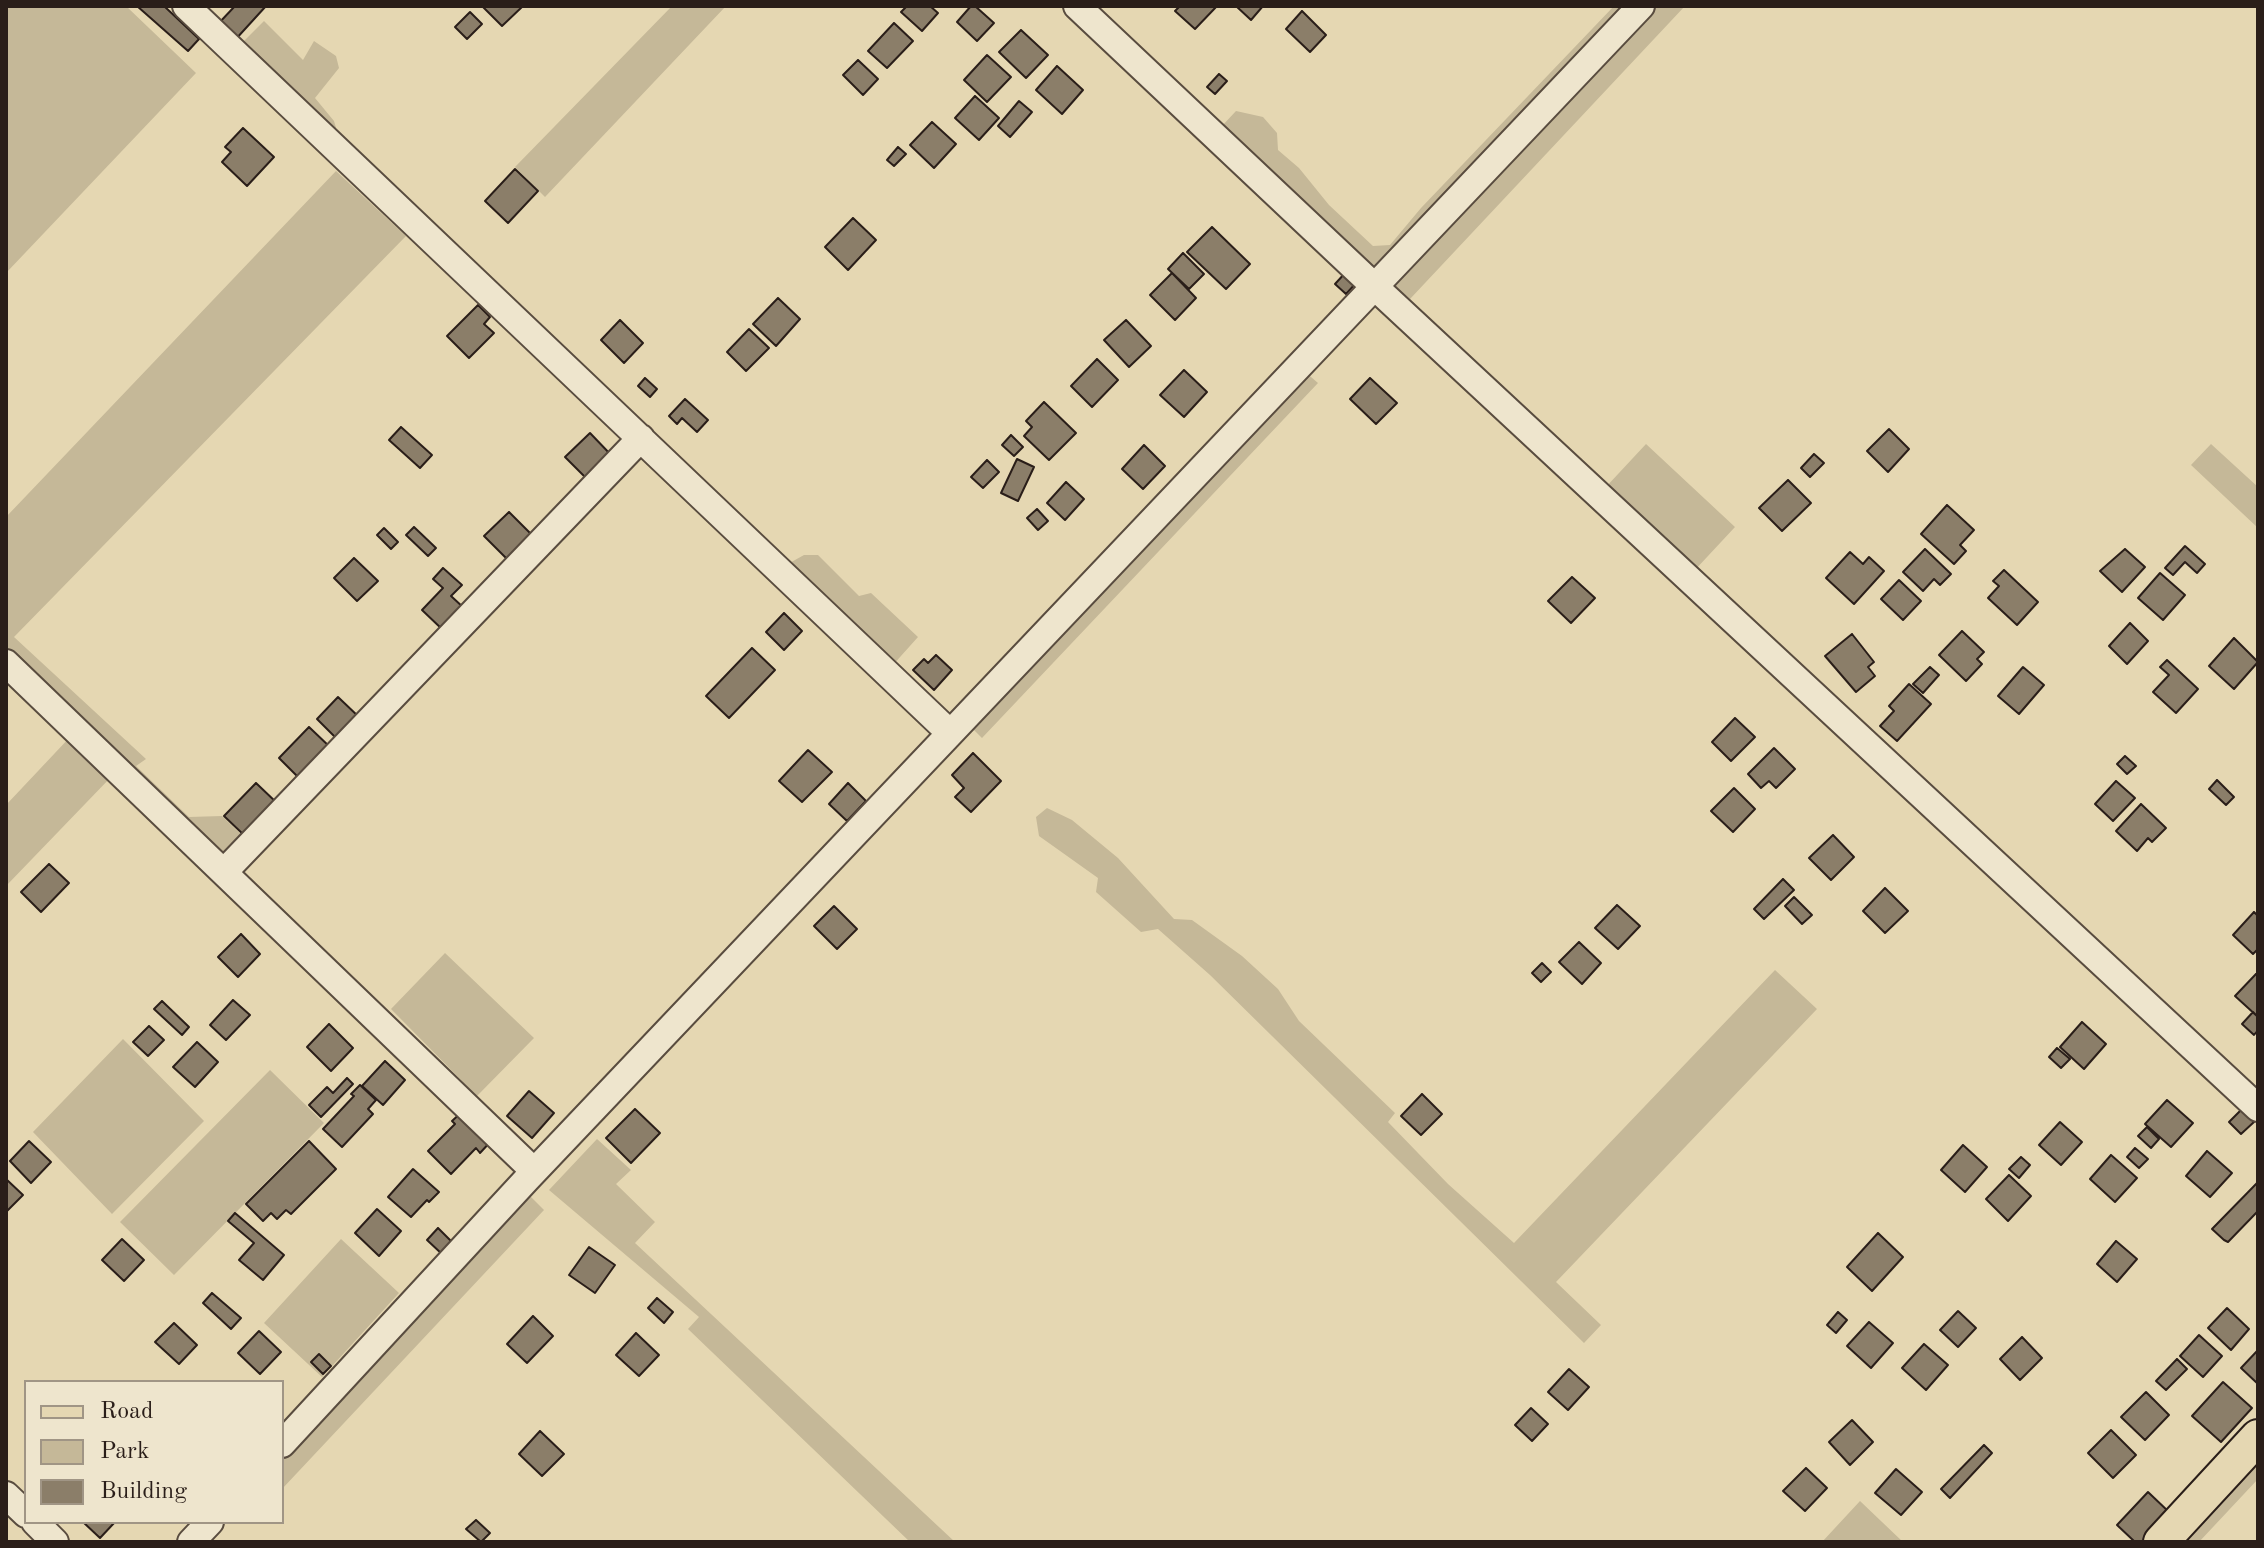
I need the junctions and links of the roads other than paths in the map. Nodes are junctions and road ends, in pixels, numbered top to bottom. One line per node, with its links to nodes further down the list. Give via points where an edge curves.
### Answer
1 (186, 6): 5 (lane)
2 (1077, 6): 4 (lane)
3 (1641, 6): 4 (lane)
4 (1375, 287): 7 (lane); 9 (lane)
5 (641, 438): 7 (lane); 8 (lane)
6 (6, 663): 8 (lane)
7 (950, 733): 10 (lane)
8 (224, 872): 10 (lane)
9 (2258, 1108)
10 (534, 1171): 12 (lane)
11 (2258, 1437): 19 (main road)
12 (284, 1442)
13 (6, 1495): 14 (lane)
14 (24, 1512)
15 (37, 1524): 17 (lane)
16 (208, 1524): 18 (lane)
17 (55, 1542)
18 (191, 1542)
19 (2161, 1542)

